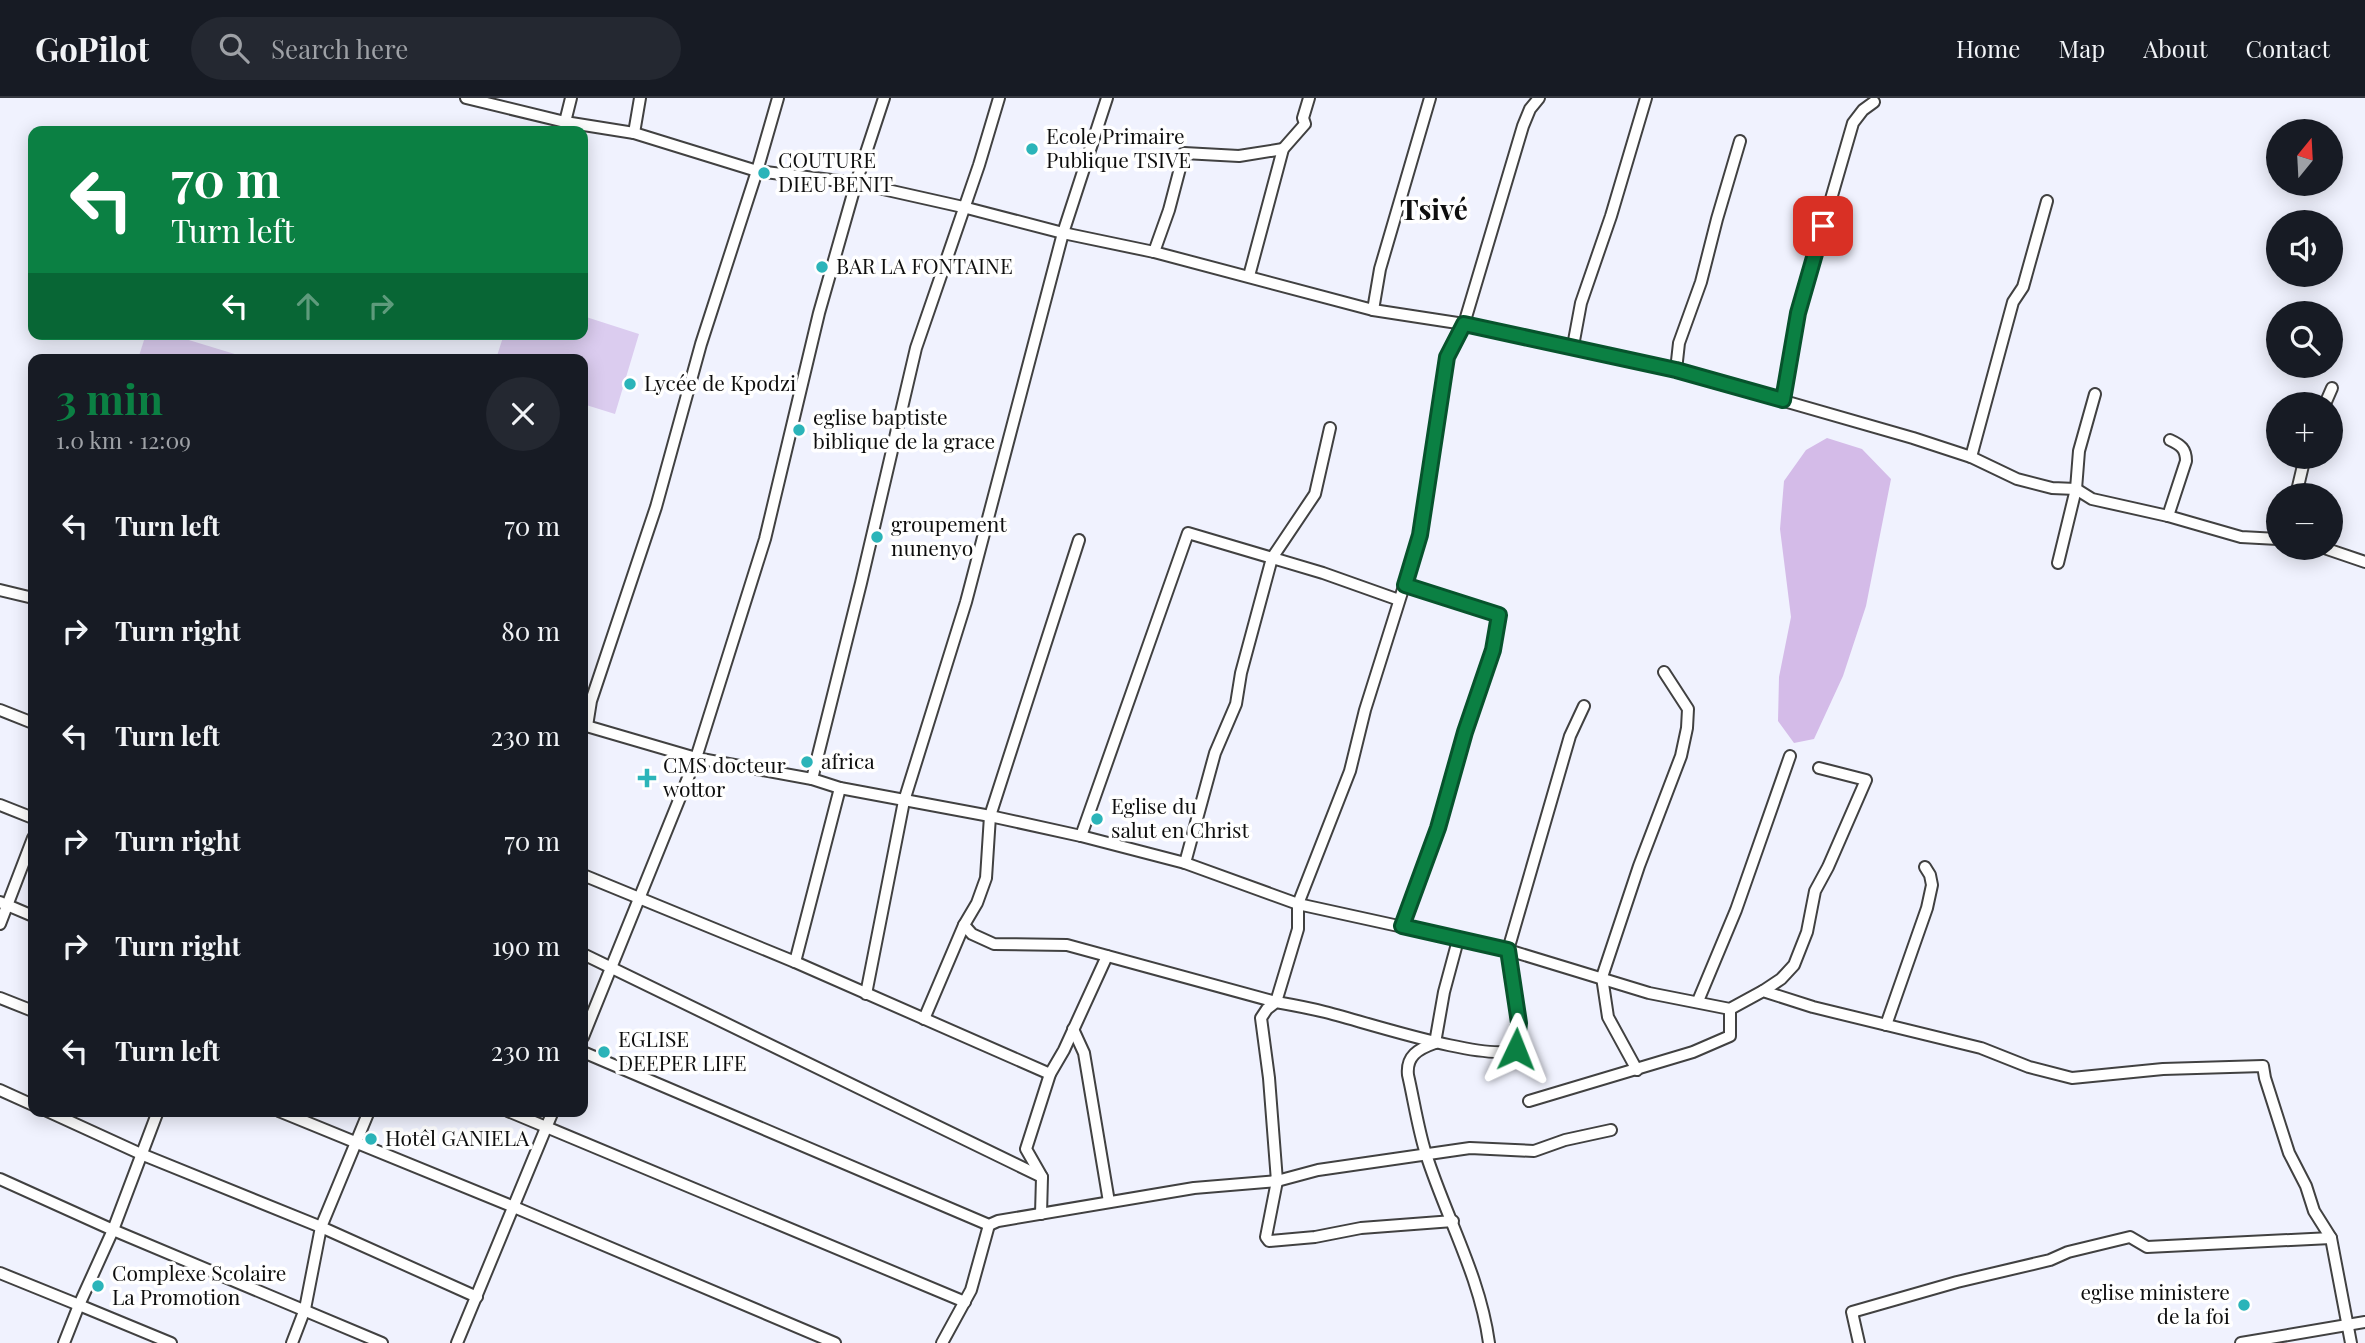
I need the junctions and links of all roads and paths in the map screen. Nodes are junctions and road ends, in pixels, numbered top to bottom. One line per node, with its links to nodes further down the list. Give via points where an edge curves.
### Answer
1 (571, 98): 13 (street)
2 (640, 98): 14 (street)
3 (778, 98): 17 (street)
4 (884, 98): 18 (street)
5 (999, 98): 20 (street)
6 (1107, 98): 21 (street)
7 (1308, 98): 16 (street, via 1305,124)
8 (1430, 98): 24 (street, via 1380,269)
9 (1539, 98): 25 (street, via 1523,126)
10 (1646, 98): 26 (street, via 1581,303)
11 (473, 99): 13 (street)
12 (1874, 102): 31 (street, via 1853,123 1798,313)
13 (565, 122): 14 (street)
14 (634, 133): 17 (street)
15 (1740, 141): 27 (street, via 1679,343)
16 (1283, 149): 22 (street, via 1240,156 1184,153); 23 (street)
17 (757, 172): 18 (street); 50 (street)
18 (856, 183): 20 (street); 54 (street, via 819,313 765,539)
19 (2047, 201): 34 (street, via 2023,287 2013,302)
20 (963, 207): 21 (street); 56 (street, via 916,348)
21 (1063, 233): 22 (street); 58 (street, via 966,602)
22 (1154, 252): 23 (street)
23 (1248, 276): 24 (street)
24 (1373, 310): 25 (street)
25 (1464, 324): 26 (street); 43 (street, via 1447,357 1420,535)
26 (1573, 346): 27 (street)
27 (1676, 370): 31 (street)
28 (2332, 388): 29 (street)
29 (2330, 392)
30 (2095, 394): 35 (street, via 2079,451)
31 (1783, 400): 34 (street)
32 (1330, 428): 40 (street, via 1315,494)
33 (2170, 440): 36 (street, via 2180,444 2186,461)
34 (1971, 457): 35 (street, via 2017,480)
35 (2076, 489): 36 (street, via 2092,499); 41 (street)
36 (2168, 516): 37 (street, via 2241,537)
37 (2266, 538)
38 (1079, 540): 61 (street)
39 (2343, 554): 42 (street)
40 (1272, 558): 46 (street); 62 (street, via 1188,533); 64 (street, via 1236,704 1215,752)
41 (2058, 562)
42 (2365, 562)
43 (1405, 585): 46 (street); 73 (street, via 1499,615 1493,650 1438,828)
44 (0, 590): 45 (street)
45 (28, 597)
46 (1399, 600): 69 (street, via 1350,771)
47 (1664, 672): 80 (street, via 1688,709 1683,747)
48 (1584, 706): 75 (street, via 1570,736)
49 (0, 710): 51 (street)
50 (588, 713)
51 (28, 721)
52 (588, 726): 54 (street)
53 (1790, 756): 85 (street)
54 (696, 758): 56 (street); 67 (street)
55 (1819, 768): 81 (street, via 1866,780 1815,891 1794,965)
56 (812, 779): 57 (street)
57 (840, 788): 58 (street); 78 (street)
58 (904, 801): 61 (street); 82 (street)
59 (0, 805): 60 (street)
60 (28, 816)
61 (990, 816): 62 (street); 72 (street, via 986,878)
62 (1081, 836): 64 (street)
63 (28, 849): 68 (street)
64 (1185, 863): 69 (street)
65 (1925, 867): 90 (street, via 1932,885 1927,908)
66 (588, 877): 67 (street)
67 (640, 900): 78 (street); 79 (street)
68 (4, 904): 70 (street); 71 (street)
69 (1298, 904): 73 (street); 84 (street, via 1298,929)
70 (28, 914)
71 (0, 924)
72 (964, 925): 77 (street, via 994,944 1067,946); 88 (street)
73 (1402, 926): 74 (street)
74 (1458, 940): 75 (street); 92 (street)
75 (1508, 950): 80 (street); 92 (street, via 1519,1023 1516,1049 1489,1051)
76 (588, 956): 79 (street)
77 (1107, 956): 84 (street); 91 (street)
78 (795, 962): 82 (street)
79 (613, 966): 89 (street); 110 (street)
80 (1602, 977): 85 (street, via 1648,993); 94 (street, via 1608,1017)
81 (1763, 991): 87 (street); 90 (street)
82 (866, 994): 88 (street)
83 (0, 998): 86 (street)
84 (1276, 1002): 92 (street); 112 (street, via 1261,1018)
85 (1698, 1002): 87 (street)
86 (28, 1009)
87 (1730, 1009): 94 (street, via 1730,1036)
88 (924, 1019): 95 (street)
89 (588, 1025)
90 (1886, 1025): 120 (street, via 1980,1048 2072,1078 2263,1066 2289,1153)
91 (1073, 1028): 95 (street); 113 (street, via 1084,1053)
92 (1435, 1042): 109 (street, via 1410,1057 1407,1065)
93 (588, 1054): 117 (street)
94 (1637, 1070): 97 (street)
95 (1050, 1074): 110 (street, via 1026,1149)
96 (0, 1090): 98 (street)
97 (1529, 1101)
98 (28, 1103)
99 (60, 1117): 108 (street)
100 (156, 1117): 108 (street)
101 (293, 1117): 107 (street)
102 (366, 1117): 107 (street)
103 (522, 1117): 105 (street)
104 (551, 1117): 105 (street)
105 (547, 1128): 114 (street); 123 (street)
106 (1611, 1130): 109 (street, via 1534,1151 1470,1148)
107 (355, 1143): 114 (street); 118 (street)
108 (141, 1154): 118 (street); 119 (street)
109 (1426, 1154): 112 (street, via 1318,1170); 116 (street)
110 (1042, 1177): 115 (street)
111 (0, 1179): 119 (street)
112 (1277, 1181): 113 (street); 116 (street, via 1266,1237 1273,1242)
113 (1109, 1202): 115 (street)
114 (514, 1207): 122 (street); 133 (street)
115 (1041, 1214): 117 (street)
116 (1453, 1220): 135 (street)
117 (989, 1225): 123 (street)
118 (321, 1227): 122 (street); 125 (street)
119 (114, 1230): 124 (street); 125 (street)
120 (2331, 1238): 127 (street); 136 (street, via 2147,1247 2130,1237 1852,1312)
121 (0, 1273): 124 (street)
122 (477, 1297): 132 (street)
123 (965, 1301): 134 (street)
124 (79, 1305): 128 (street); 129 (street)
125 (305, 1309): 130 (street); 131 (street)
126 (2365, 1322): 127 (street)
127 (2347, 1324): 137 (street); 138 (street)
128 (64, 1343)
129 (171, 1343)
130 (292, 1343)
131 (382, 1343)
132 (457, 1343)
133 (835, 1343)
134 (942, 1343)
135 (1489, 1343)
136 (1859, 1343)
137 (2241, 1343)
138 (2351, 1343)

